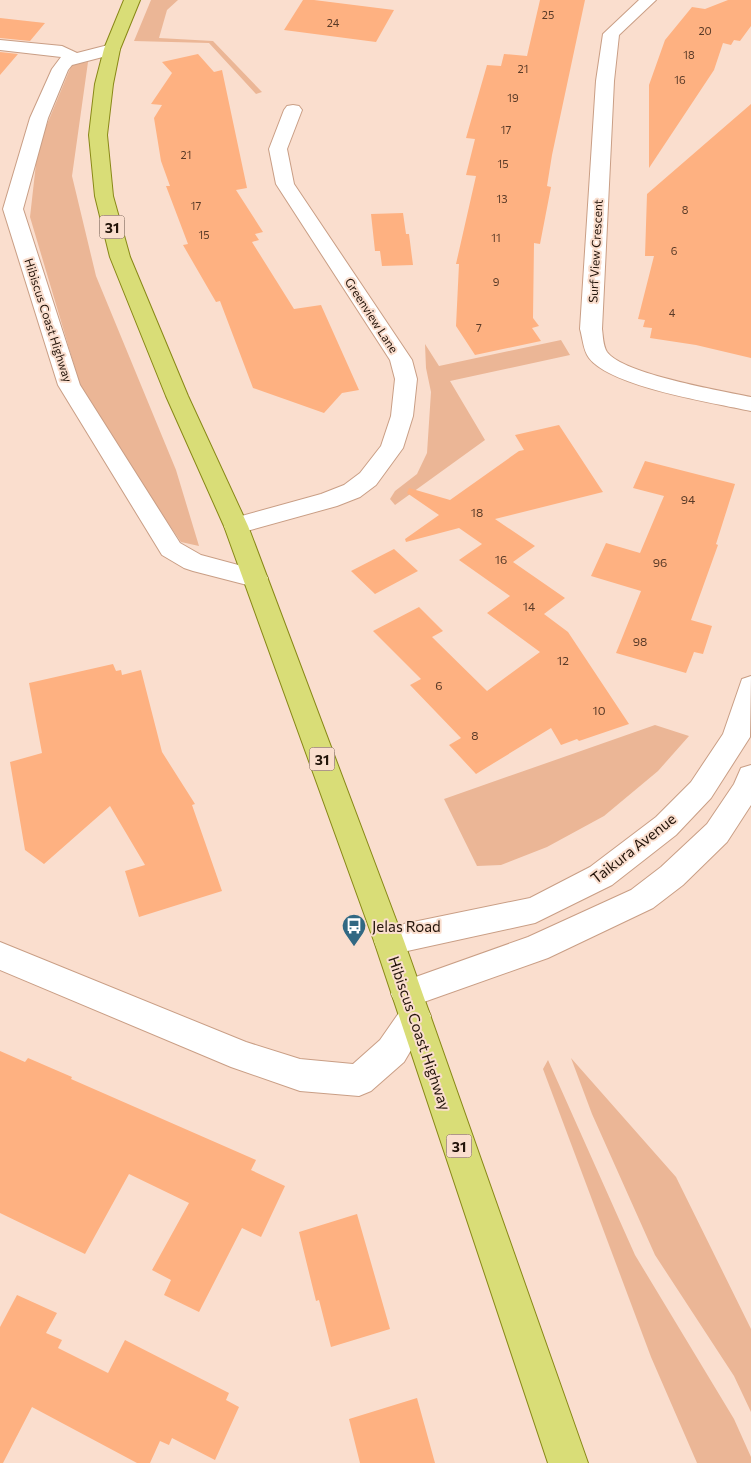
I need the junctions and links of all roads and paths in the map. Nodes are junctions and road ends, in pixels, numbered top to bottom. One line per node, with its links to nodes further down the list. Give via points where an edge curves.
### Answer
1 (132, 0): 4 (main road, Hibiscus Coast Highway / 31)
2 (648, 0): 7 (street, Surf View Crescent, via 611,34 605,81 591,329 598,355 618,370)
3 (0, 45): 5 (street, via 62,51)
4 (112, 49): 5 (street); 8 (main road, Hibiscus Coast Highway / 31, via 98,136 104,196 120,257 177,396)
5 (74, 58): 9 (street, Hibiscus Coast Highway, via 66,61 54,80 39,118 13,209 69,386 171,549 193,562)
6 (293, 110): 8 (street, Greenview Lane, via 278,149 285,184 401,360 406,379 402,416 392,448 368,479 352,491)
7 (751, 404)
8 (236, 526): 9 (main road, Hibiscus Coast Highway / 31)
9 (255, 578): 12 (main road, Hibiscus Coast Highway / 31)
10 (751, 686): 12 (street, Taikura Avenue, via 736,737 701,790 666,826 601,876 534,910)
11 (751, 776): 14 (street, via 746,789 716,833 672,876 642,899)
12 (388, 941): 14 (main road, Hibiscus Coast Highway / 31)
13 (0, 956): 14 (street, via 243,1056 300,1075 359,1080 392,1051)
14 (411, 1005): 15 (main road, Hibiscus Coast Highway / 31)
15 (568, 1463)

